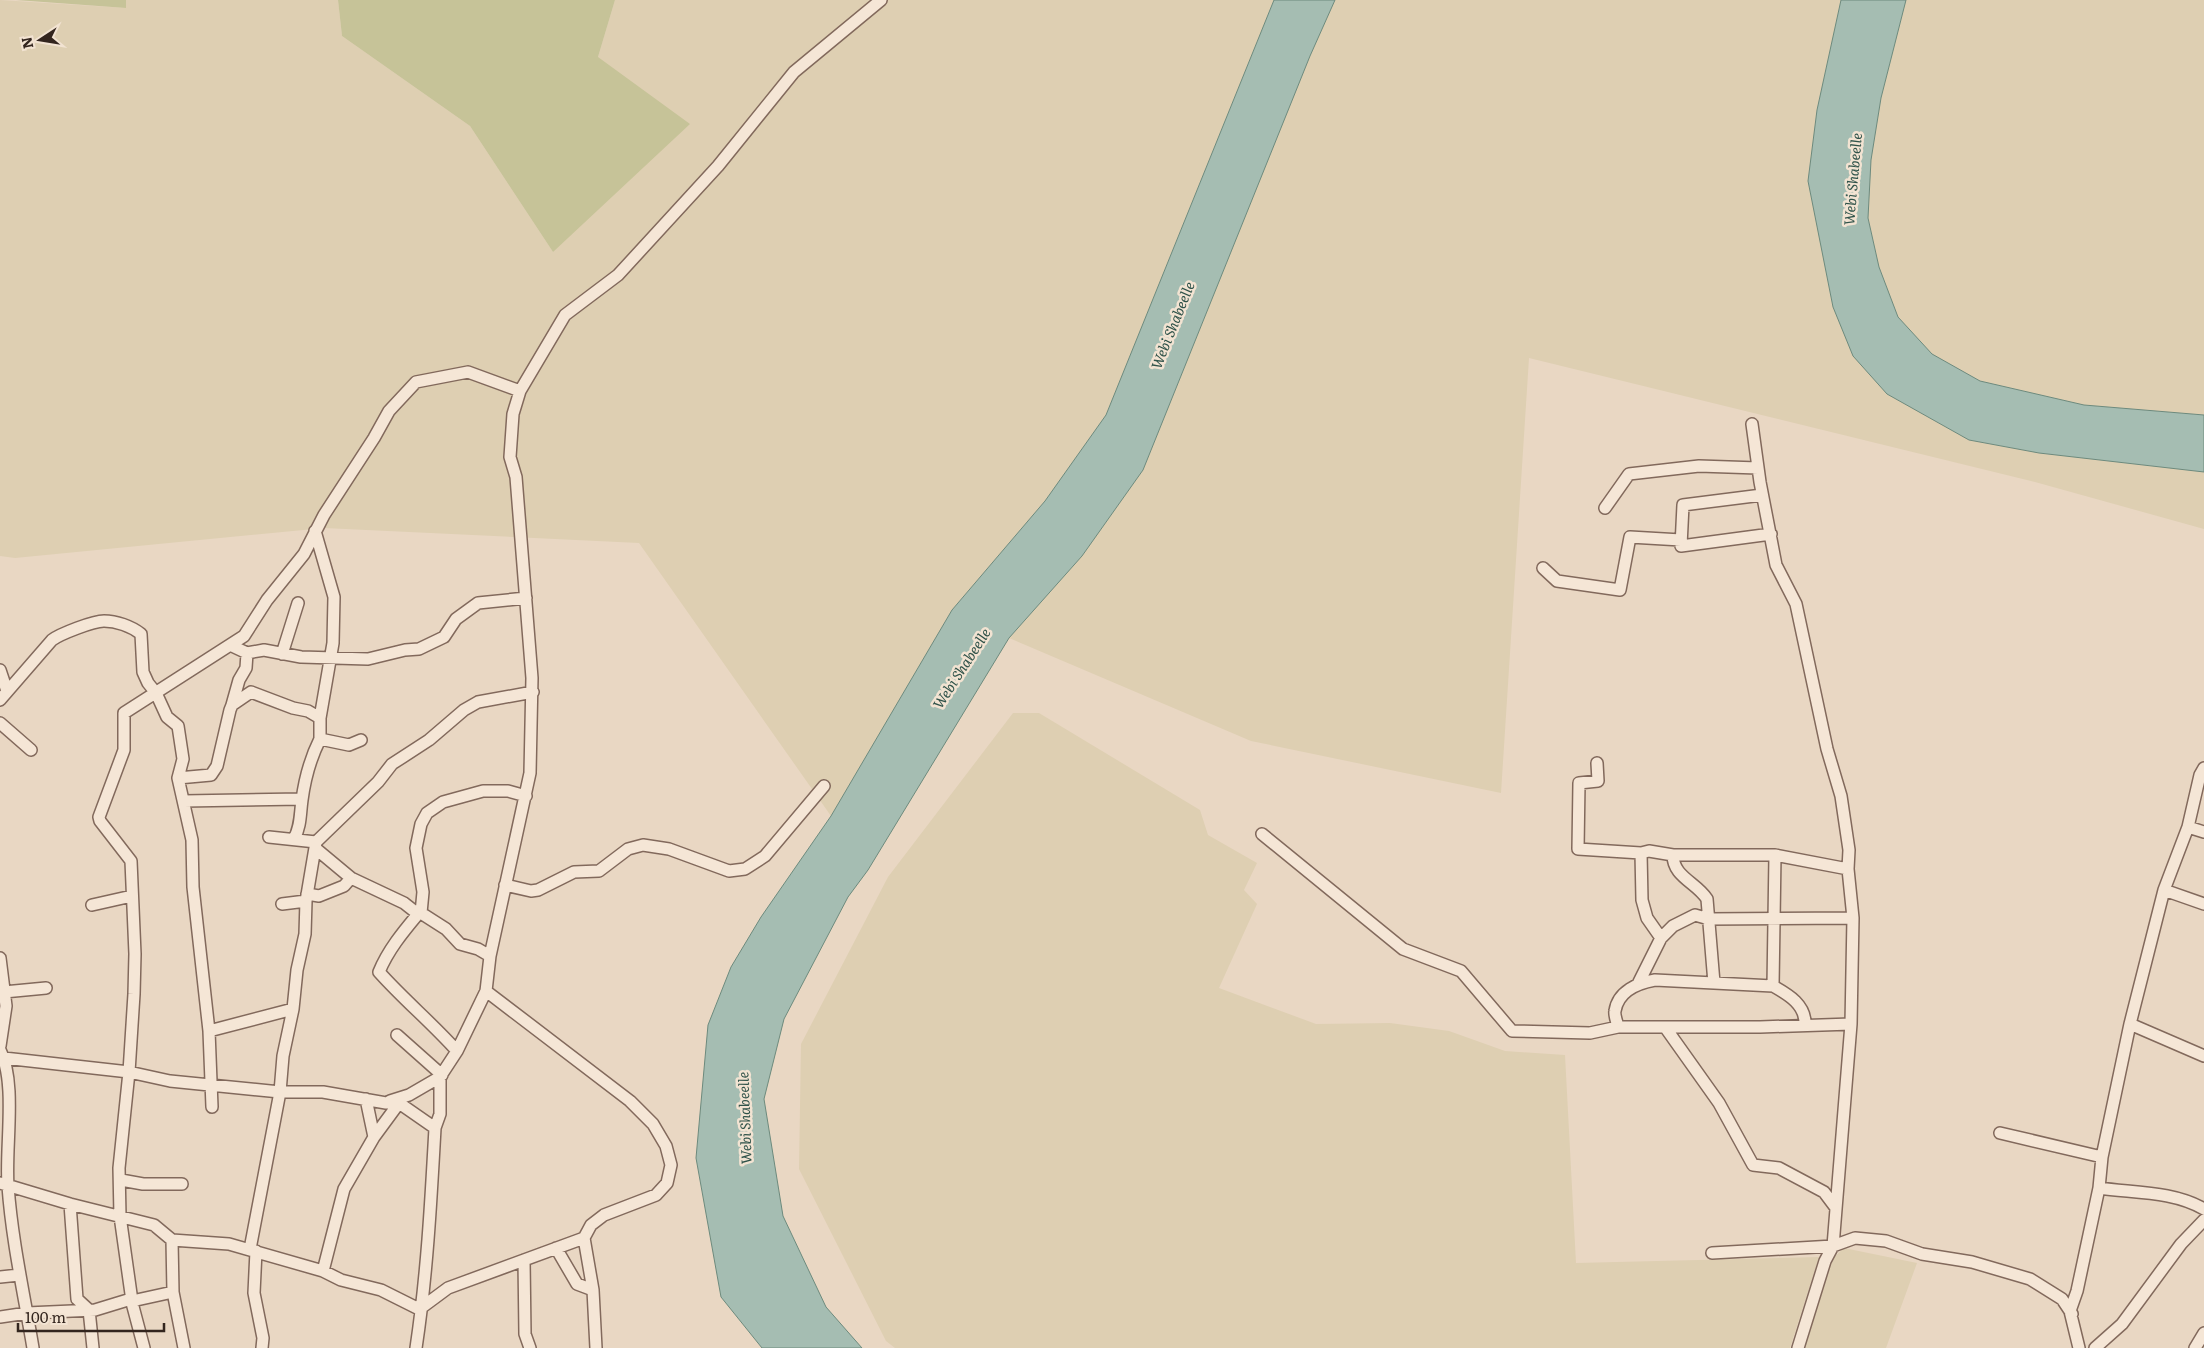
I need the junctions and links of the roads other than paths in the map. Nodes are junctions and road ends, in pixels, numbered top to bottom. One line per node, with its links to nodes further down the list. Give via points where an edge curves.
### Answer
1 (881, 0): 2 (street, via 794,72 718,166 618,275 565,315)
2 (520, 391): 7 (street, via 468,372 416,382 389,411); 11 (street, via 513,414 510,457 516,477)
3 (1752, 424): 4 (street)
4 (1758, 468): 5 (street); 6 (street, via 1699,466 1629,474)
5 (1762, 495): 8 (street); 9 (street, via 1683,505)
6 (1605, 508)
7 (315, 531): 13 (street, via 304,554 267,600 244,636); 16 (street, via 334,596 333,643)
8 (1771, 534): 9 (street, via 1681,546); 43 (street, via 1776,565 1796,604 1827,749 1841,796 1849,850)
9 (1681, 540): 10 (street, via 1630,537 1620,590 1557,581)
10 (1543, 568)
11 (526, 598): 16 (street, via 478,603 456,619 444,637 420,649 368,659); 18 (street)
12 (298, 603): 15 (street)
13 (230, 645): 14 (street); 19 (street)
14 (247, 653): 15 (street, via 264,650); 21 (street, via 246,668)
15 (282, 654): 16 (street)
16 (329, 659): 22 (street)
17 (0, 670): 20 (street)
18 (533, 692): 31 (street); 39 (street, via 478,702 464,710 429,740 392,764)
19 (156, 693): 20 (street, via 143,672 141,634 131,627 103,621 52,640); 29 (street, via 167,717 178,726 183,760); 47 (street, via 124,713 124,750 99,817 131,861)
20 (3, 696)
21 (232, 705): 22 (street, via 251,692); 29 (street, via 217,766 210,775)
22 (320, 718): 24 (street)
23 (0, 723): 26 (street)
24 (320, 739): 25 (street, via 349,745); 32 (street, via 309,760)
25 (361, 740)
26 (31, 750)
27 (1596, 763): 40 (street, via 1598,781 1579,783 1578,849)
28 (2204, 768): 34 (street)
29 (178, 778): 33 (street)
30 (824, 786): 45 (street, via 765,856 745,869 729,871 669,849 643,845 628,849 599,871 574,872 538,890)
31 (526, 796): 45 (street); 52 (street, via 508,791 483,791 443,802 427,813 420,824 416,848 423,892)
32 (302, 799): 33 (street); 38 (street, via 299,828)
33 (184, 801): 72 (street, via 192,840 193,887)
34 (2188, 827): 35 (street); 46 (street)
35 (2204, 832)
36 (1262, 834): 71 (street, via 1403,949 1461,971 1512,1031 1590,1033)
37 (269, 837): 38 (street)
38 (294, 838): 39 (street)
39 (316, 845): 44 (street); 48 (street)
40 (1641, 853): 41 (street); 57 (street, via 1642,900 1647,918)
41 (1673, 855): 42 (street); 54 (street, via 1675,868 1707,898)
42 (1776, 855): 43 (street); 55 (street)
43 (1848, 869): 53 (street)
44 (351, 878): 48 (street, via 344,886); 52 (street)
45 (505, 885): 58 (street)
46 (2164, 890): 50 (street); 68 (street)
47 (132, 896): 51 (street); 78 (street, via 136,954)
48 (306, 898): 49 (street); 66 (street, via 305,934 297,970)
49 (282, 904)
50 (2204, 904)
51 (92, 905)
52 (419, 913): 56 (street); 58 (street, via 446,929 460,944); 75 (street, via 404,930 380,972)
53 (1853, 918): 55 (street); 67 (street)
54 (1709, 919): 55 (street); 57 (street, via 1695,915 1674,926); 61 (street)
55 (1774, 919): 62 (street)
56 (398, 925)
57 (1661, 938): 60 (street)
58 (490, 956): 64 (street)
59 (0, 958): 65 (street)
60 (1639, 982): 61 (street); 71 (street, via 1622,995 1614,1011)
61 (1714, 983): 62 (street)
62 (1773, 986): 69 (street, via 1794,999 1801,1008)
63 (46, 988): 65 (street)
64 (486, 991): 75 (street); 99 (street, via 630,1101 653,1124 666,1146 671,1165 666,1183 656,1195 604,1215 591,1226)
65 (4, 992): 74 (street, via 6,1006)
66 (294, 1009): 72 (street); 81 (street, via 283,1056)
67 (1851, 1024): 69 (street); 95 (street)
68 (2130, 1024): 77 (street); 89 (street)
69 (1805, 1025): 70 (street)
70 (1665, 1026): 71 (street); 95 (street, via 1719,1102 1752,1165 1780,1168 1824,1192)
71 (1618, 1027)
72 (209, 1030): 80 (street)
73 (397, 1035): 79 (street)
74 (0, 1046)
75 (457, 1051): 79 (street)
76 (2, 1054): 78 (street); 91 (street, via 8,1087)
77 (2204, 1056)
78 (129, 1072): 80 (street); 90 (street, via 119,1168)
79 (441, 1076): 83 (street, via 409,1095); 86 (street, via 440,1114)
80 (210, 1084): 81 (street); 85 (street)
81 (280, 1092): 82 (street, via 322,1092); 103 (street)
82 (366, 1099): 83 (street); 88 (street)
83 (386, 1103): 84 (street)
84 (398, 1103): 86 (street); 88 (street)
85 (212, 1107)
86 (435, 1128): 112 (street)
87 (2000, 1132): 89 (street)
88 (374, 1137): 106 (street, via 344,1189)
89 (2102, 1157): 93 (street)
90 (121, 1180): 92 (street, via 143,1184); 97 (street)
91 (4, 1184): 94 (street); 107 (street)
92 (182, 1184)
93 (2099, 1188): 96 (street, via 2158,1194 2192,1202); 115 (street, via 2070,1311)
94 (70, 1204): 97 (street); 113 (street, via 77,1299)
95 (1836, 1208): 101 (street)
96 (2204, 1209)
97 (120, 1216): 100 (street, via 154,1225); 111 (street)
98 (2204, 1220): 128 (street, via 2181,1244 2122,1324)
99 (584, 1238): 102 (street); 109 (street)
100 (172, 1240): 103 (street, via 229,1244); 110 (street)
101 (1833, 1246): 104 (street); 115 (street, via 1855,1238 1972,1262 2030,1279 2062,1299); 126 (street, via 1824,1261)
102 (556, 1248): 105 (street); 109 (street, via 577,1284)
103 (253, 1250): 106 (street); 122 (street, via 254,1293)
104 (1712, 1253)
105 (524, 1260): 112 (street, via 448,1288); 124 (street, via 525,1334)
106 (323, 1270): 112 (street, via 341,1280 381,1290)
107 (19, 1275): 108 (street); 114 (street)
108 (0, 1278)
109 (593, 1290): 125 (street)
110 (173, 1292): 111 (street); 121 (street)
111 (132, 1300): 113 (street); 120 (street)
112 (421, 1309): 123 (street)
113 (89, 1310): 114 (street); 119 (street)
114 (27, 1313): 116 (street); 118 (street)
115 (2072, 1314): 127 (street)
116 (0, 1318)
117 (2204, 1333): 129 (street)
118 (33, 1348)
119 (93, 1348)
120 (144, 1348)
121 (184, 1348)
122 (262, 1348)
123 (416, 1348)
124 (530, 1348)
125 (596, 1348)
126 (1798, 1348)
127 (2079, 1348)
128 (2095, 1348)
129 (2195, 1348)

